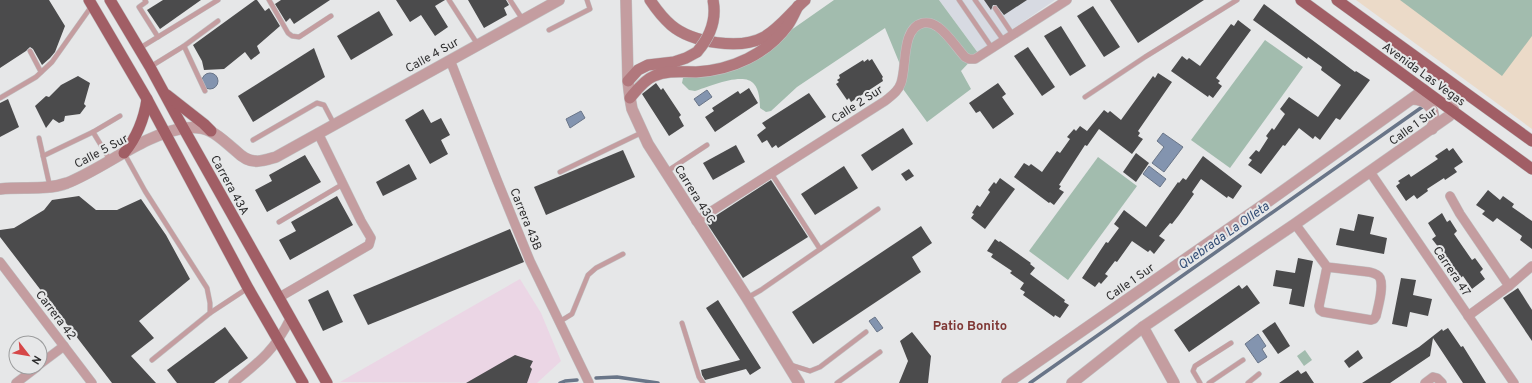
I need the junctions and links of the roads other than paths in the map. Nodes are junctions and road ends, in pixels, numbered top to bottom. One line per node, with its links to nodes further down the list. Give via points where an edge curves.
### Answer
1 (110, 0): 31 (main road, Carrera 43A)
2 (218, 0): 26 (lane)
3 (269, 0): 21 (lane, via 292,36 299,37)
4 (449, 0): 28 (lane)
5 (510, 0): 22 (lane)
6 (559, 0): 22 (street, Calle 4 Sur)
7 (587, 0): 24 (lane, via 590,9)
8 (626, 0): 36 (street, Carrera 43C)
9 (650, 0): 19 (main road, via 665,19 683,33 712,42 743,44 765,36)
10 (713, 0): 36 (main road, bridge, via 715,15 712,27 697,52 674,62 648,65 638,70)
11 (959, 0): 30 (lane)
12 (975, 0): 27 (lane)
13 (1067, 0): 25 (street, Calle 2 Sur)
14 (1237, 0): 41 (lane)
15 (1301, 0): 38 (main road, Avenida Las Vegas)
16 (1336, 0): 37 (main road, Avenida Las Vegas)
17 (147, 1): 26 (lane, via 139,7)
18 (90, 3): 35 (lane, via 66,45); 44 (main road)
19 (801, 3): 43 (main road, via 781,34 754,56 714,69 669,72 653,76)
20 (995, 8): 25 (lane)
21 (331, 16)
22 (523, 20): 28 (street, Calle 4 Sur)
23 (218, 21): 29 (lane)
24 (549, 30)
25 (1013, 35): 27 (street, Calle 2 Sur)
26 (158, 37): 31 (lane)
27 (1004, 41): 30 (street, Calle 2 Sur)
28 (478, 45): 33 (street, Calle 4 Sur)
29 (184, 46): 34 (lane); 39 (lane)
30 (992, 48): 67 (street, Calle 2 Sur, via 980,57 969,59 940,29 931,23 918,25 913,28 906,44 903,75 897,92)
31 (139, 49): 34 (main road, Carrera 43A)
32 (30, 51): 35 (lane)
33 (450, 60): 48 (street, Calle 4 Sur); 88 (street, Carrera 43B, via 530,261)
34 (150, 67): 40 (main road, Carrera 43A)
35 (41, 72): 42 (lane)
36 (628, 82): 43 (street, Carrera 43C)
37 (1454, 86): 46 (street, Calle 1 Sur); 58 (main road, Avenida Las Vegas)
38 (1424, 90): 45 (street, Calle 1 Sur); 46 (main road, Avenida Las Vegas)
39 (205, 91)
40 (165, 94): 49 (main road, Carrera 43A); 51 (main road)
41 (1085, 97)
42 (0, 98)
43 (630, 98): 53 (street, Carrera 43C)
44 (147, 99): 55 (main road); 60 (main road, via 140,128 131,146)
45 (1412, 99): 50 (street, via 1428,104 1433,111 1435,120); 111 (street, Calle 1 Sur)
46 (1453, 110): 50 (street, Calle 1 Sur); 63 (main road, Avenida Las Vegas)
47 (120, 116): 52 (lane)
48 (334, 124): 54 (street, Calle 4 Sur); 57 (lane, via 324,105 317,103)
49 (184, 128): 51 (street, Calle 5 Sur, via 203,128); 55 (street, Calle 5 Sur); 83 (main road, Carrera 43A)
50 (1432, 129): 66 (street, Calle 1 Sur)
51 (211, 131): 54 (street, Calle 4 Sur, via 240,154 255,162 276,157)
52 (93, 132): 61 (lane); 62 (lane)
53 (643, 132): 64 (lane); 65 (street, Carrera 43C)
54 (318, 133): 68 (street)
55 (165, 134): 60 (street, Calle 5 Sur); 82 (main road)
56 (39, 138): 61 (lane)
57 (253, 140)
58 (1532, 141)
59 (707, 145): 65 (lane)
60 (124, 153): 62 (street, Calle 5 Sur); 85 (lane, via 145,191 207,288)
61 (43, 156): 69 (lane)
62 (110, 161): 69 (street, Calle 5 Sur, via 65,184)
63 (1532, 169)
64 (560, 172)
65 (666, 172): 73 (street, Carrera 43C)
66 (1370, 172): 75 (street, Calle 1 Sur); 86 (street, Carrera 47)
67 (771, 173): 73 (street, Calle 2 Sur); 76 (lane)
68 (343, 184): 74 (lane); 83 (street, via 361,222 372,238 369,245)
69 (50, 187): 70 (street, Calle 5 Sur)
70 (0, 189)
71 (1450, 196): 81 (street)
72 (878, 209): 76 (lane)
73 (696, 221): 84 (street, Carrera 43C)
74 (279, 222)
75 (1295, 224): 80 (street); 90 (street, Calle 1 Sur)
76 (820, 249): 84 (lane)
77 (622, 254): 88 (lane, via 588,275 572,314)
78 (0, 262): 94 (street, Carrera 42)
79 (1532, 266): 81 (street)
80 (1327, 267): 80 (street, via 1320,310 1374,319 1382,286 1380,278 1369,272)
81 (1509, 286): 86 (street)
82 (248, 288): 85 (lane); 92 (main road)
83 (278, 298): 87 (main road, Carrera 43A)
84 (747, 298): 99 (street, Carrera 43C)
85 (210, 313): 97 (lane)
86 (1468, 316): 119 (street, Carrera 47)
87 (290, 319): 92 (street); 107 (main road, Carrera 43A)
88 (558, 322): 108 (street, Carrera 43B)
89 (682, 323): 109 (lane, via 698,377)
90 (1143, 327): 112 (street, Calle 1 Sur); 113 (street)
91 (866, 332): 99 (lane, via 820,367 810,371)
92 (278, 341): 105 (street, via 267,355); 106 (main road)
93 (1231, 343): 114 (lane, via 1194,366 1193,371)
94 (64, 346): 96 (street); 104 (street, Carrera 42)
95 (880, 352): 110 (lane)
96 (48, 358)
97 (152, 360)
98 (1243, 360): 115 (lane)
99 (787, 363): 102 (street, Carrera 43C)
100 (1259, 374): 116 (lane)
101 (26, 375): 103 (street)
102 (796, 380)
103 (16, 383)
104 (92, 383)
105 (233, 383)
106 (303, 383)
107 (327, 383)
108 (589, 383)
109 (703, 383)
110 (837, 383)
111 (1007, 383)
112 (1072, 383)
113 (1174, 383)
114 (1200, 383)
115 (1209, 383)
116 (1248, 383)
117 (1425, 383): 118 (street, via 1437,378)
118 (1442, 383)
119 (1514, 383)

